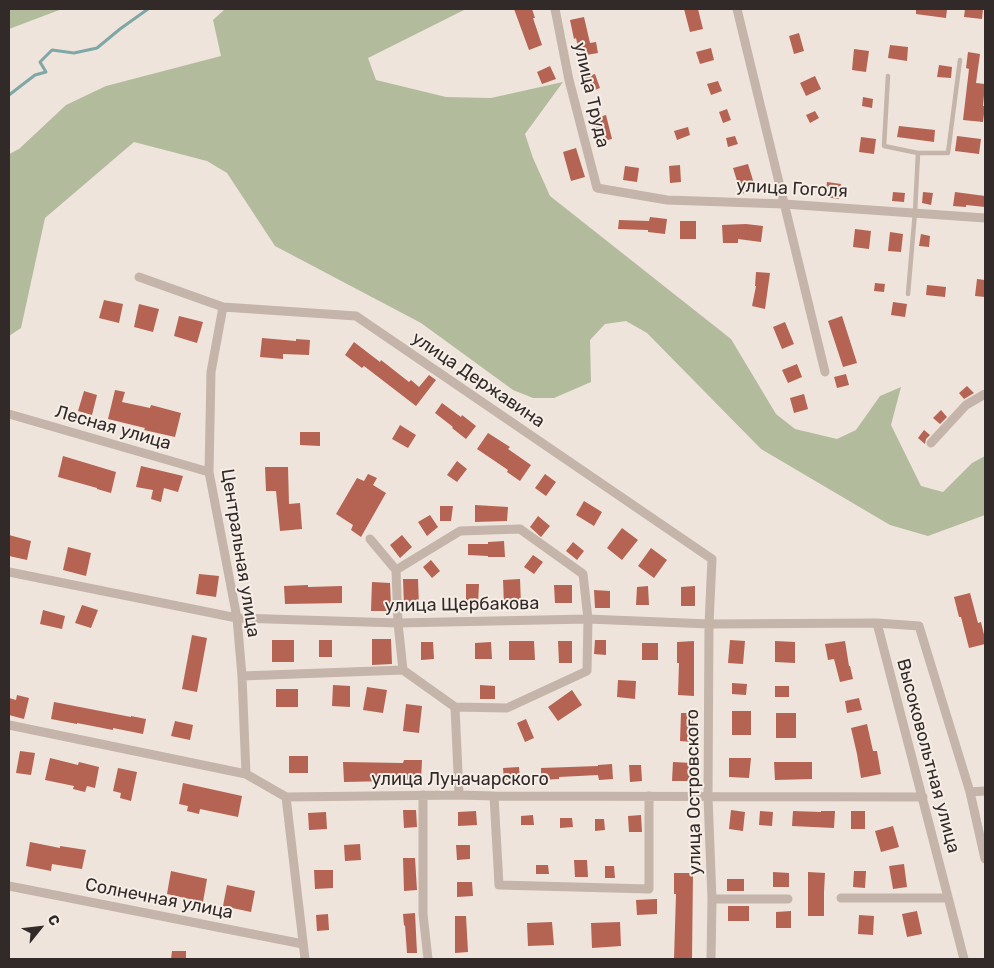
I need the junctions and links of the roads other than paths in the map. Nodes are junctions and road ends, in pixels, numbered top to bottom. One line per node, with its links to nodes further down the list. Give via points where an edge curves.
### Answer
1 (555, 9): 6 (street, улица Труда, via 569,80)
2 (737, 9): 7 (street)
3 (960, 60): 5 (lane, via 948,153)
4 (888, 76): 5 (lane, via 884,146)
5 (918, 153): 8 (lane)
6 (597, 188): 7 (street, улица Гоголя, via 667,200)
7 (784, 204): 8 (street, улица Гоголя); 13 (street)
8 (916, 212): 9 (street, улица Гоголя); 11 (lane)
9 (985, 218)
10 (139, 277): 12 (street, улица Державина)
11 (908, 294)
12 (223, 307): 17 (street, Центральная улица, via 211,372); 24 (street, улица Державина, via 356,316 712,559)
13 (825, 372)
14 (985, 394): 16 (street, via 966,405)
15 (9, 414): 17 (street, Лесная улица)
16 (930, 443)
17 (209, 472): 21 (street, Центральная улица)
18 (370, 539): 19 (street)
19 (396, 570): 22 (street, via 460,531 520,530 583,574); 23 (street)
20 (9, 572): 21 (street, улица Щербакова)
21 (237, 618): 23 (street, улица Щербакова); 28 (street, Центральная улица)
22 (588, 619): 23 (street, улица Щербакова); 24 (street, улица Щербакова); 29 (street, via 587,671 508,708)
23 (398, 624): 27 (street)
24 (709, 624): 25 (street, улица Щербакова); 40 (street, улица Островского)
25 (877, 624): 26 (street, улица Щербакова); 38 (street, Высоковольтная улица)
26 (919, 626): 32 (street, Высоковольтная улица)
27 (403, 670): 28 (street); 29 (street)
28 (242, 676): 31 (street, Центральная улица)
29 (455, 707): 35 (street)
30 (9, 726): 31 (street)
31 (246, 774): 39 (street)
32 (970, 792): 33 (street); 41 (street, Высоковольтная улица)
33 (985, 792)
34 (423, 795): 35 (street, улица Луначарского); 39 (street, улица Луначарского); 49 (street, via 424,914)
35 (459, 795): 36 (street, улица Луначарского)
36 (494, 796): 37 (street, улица Луначарского); 37 (street, via 499,885 649,889)
37 (648, 796): 40 (street, улица Луначарского)
38 (923, 796): 40 (street, улица Луначарского); 45 (street, Высоковольтная улица)
39 (286, 797): 47 (street)
40 (708, 797): 46 (street, улица Островского)
41 (985, 859)
42 (9, 886): 47 (street, Солнечная улица)
43 (788, 898): 46 (street)
44 (841, 898): 45 (street)
45 (948, 898): 51 (street, Высоковольтная улица)
46 (712, 899): 50 (street, улица Островского)
47 (303, 944): 48 (street)
48 (305, 959)
49 (428, 959)
50 (710, 959)
51 (964, 959)

